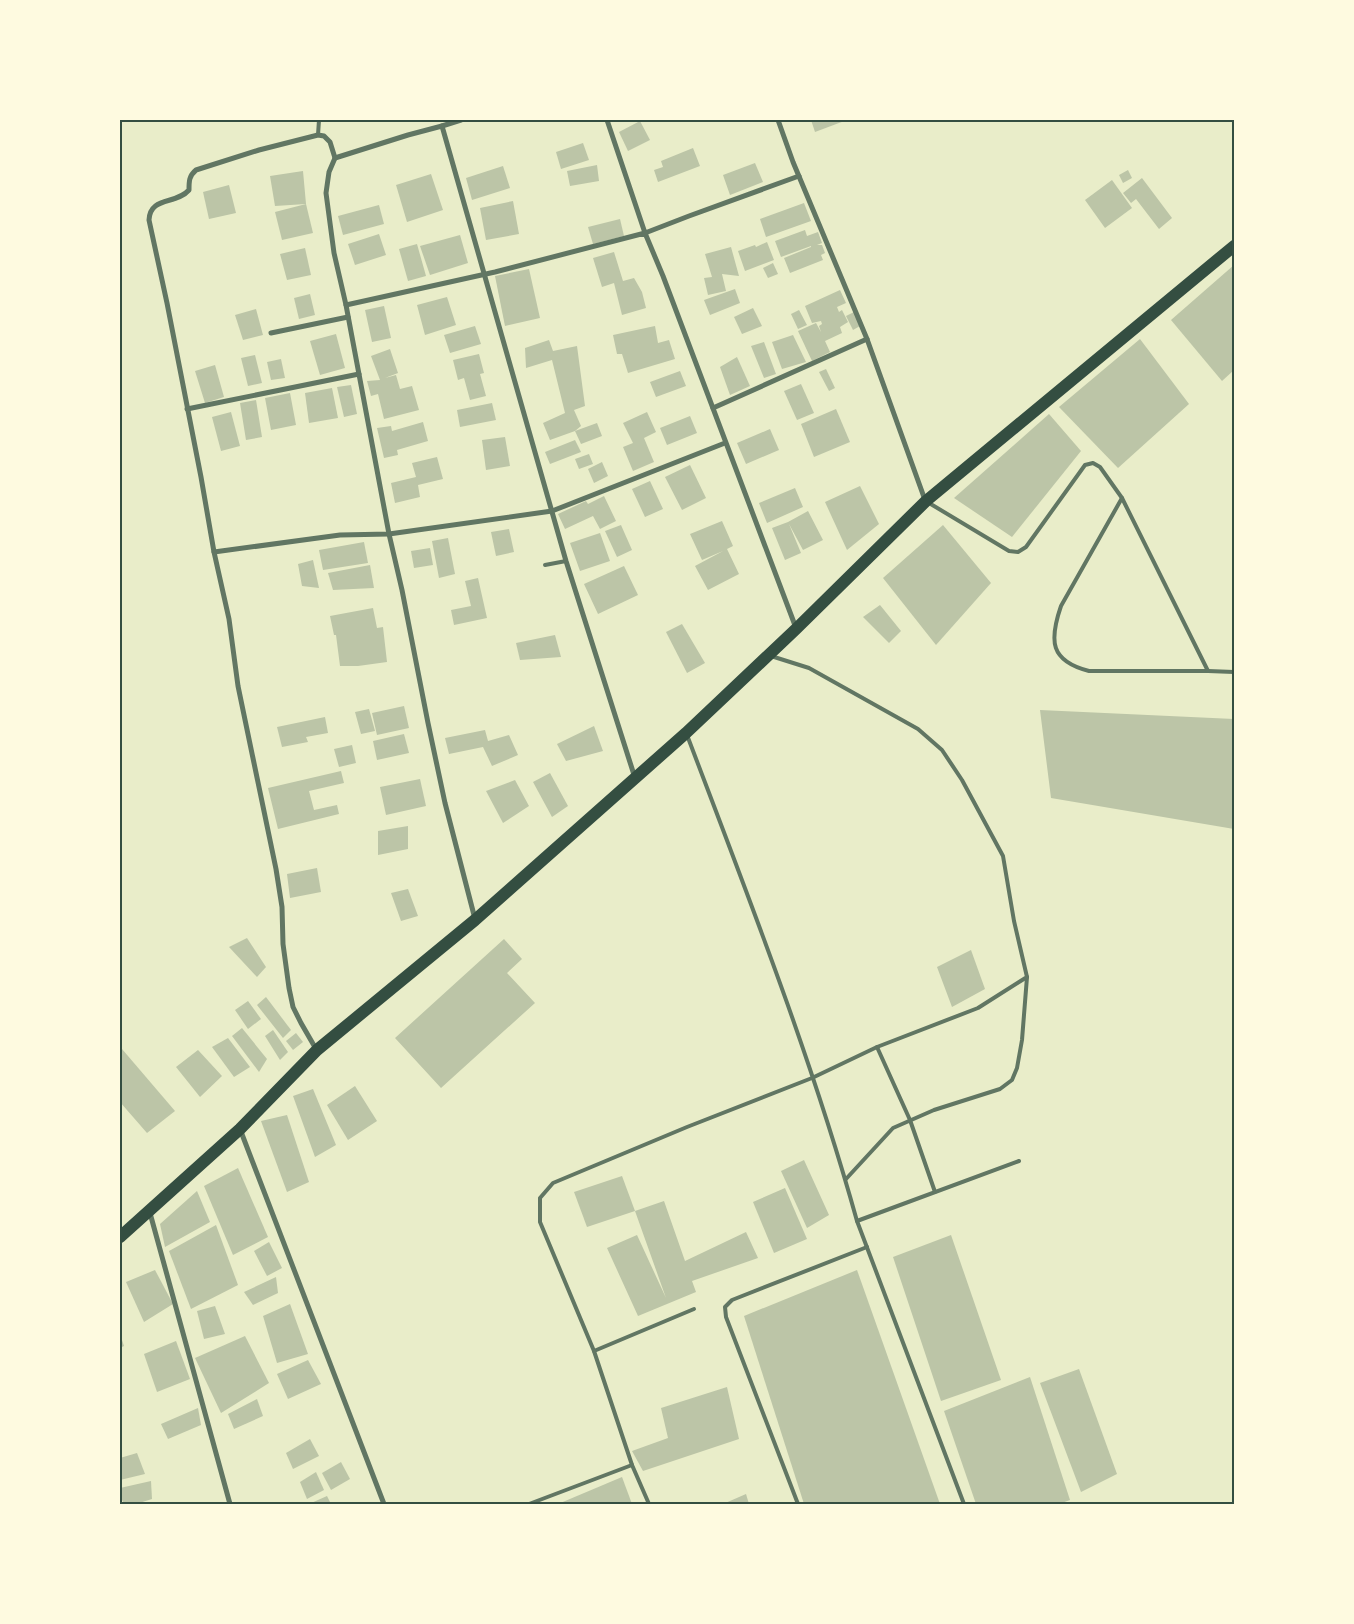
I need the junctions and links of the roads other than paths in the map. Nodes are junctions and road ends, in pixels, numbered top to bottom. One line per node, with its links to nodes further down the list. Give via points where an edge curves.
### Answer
1 (318, 120): 6 (lane)
2 (461, 120): 5 (street)
3 (607, 120): 9 (street)
4 (778, 120): 8 (street)
5 (442, 126): 7 (street); 11 (street)
6 (318, 135): 7 (street, via 330,142); 18 (street, via 196,170 190,174 189,190 185,195 152,207 149,212)
7 (335, 158): 12 (street, via 326,193 334,253)
8 (799, 176): 9 (street); 15 (street)
9 (645, 233): 11 (street); 17 (street)
10 (1234, 246): 21 (main road)
11 (484, 273): 12 (street); 22 (street)
12 (346, 305): 13 (street)
13 (348, 318): 14 (street); 16 (street)
14 (271, 334)
15 (867, 339): 17 (street); 21 (street)
16 (359, 374): 18 (street); 23 (street)
17 (713, 408): 19 (street)
18 (187, 409): 24 (street)
19 (725, 443): 22 (street); 27 (street)
20 (1122, 498): 21 (lane, via 1100,467 1093,463 1085,465 1026,547 1018,552 1009,551); 29 (lane); 29 (lane, via 1061,606 1055,624 1056,650 1064,661 1089,671)
21 (926, 501): 27 (main road)
22 (552, 511): 23 (street); 25 (street)
23 (389, 534): 24 (street, via 340,535); 33 (street, via 445,803)
24 (214, 552): 36 (street, via 276,869 289,988 293,1006)
25 (566, 561): 26 (lane); 32 (street)
26 (545, 565)
27 (796, 629): 28 (main road)
28 (769, 655): 31 (main road); 34 (lane, via 809,668 918,729 942,750 1003,856)
29 (1208, 671): 30 (lane)
30 (1234, 672)
31 (686, 733): 32 (main road); 37 (lane, via 777,972)
32 (635, 778): 33 (main road)
33 (475, 920): 36 (main road)
34 (1026, 977): 35 (lane, via 978,1008); 38 (lane, via 1022,1040 1012,1080 1000,1089)
35 (877, 1047): 37 (lane); 38 (lane)
36 (317, 1050): 39 (main road)
37 (812, 1078): 41 (lane); 48 (lane, via 553,1183 540,1198 540,1222)
38 (910, 1120): 41 (lane, via 893,1128); 42 (lane)
39 (240, 1129): 43 (main road); 51 (street)
40 (1019, 1161): 42 (lane)
41 (846, 1179): 44 (lane)
42 (935, 1192): 44 (lane)
43 (149, 1210): 45 (main road); 50 (street)
44 (857, 1222): 46 (lane)
45 (120, 1237)
46 (867, 1247): 54 (lane, via 732,1300 725,1306 726,1317); 55 (lane)
47 (694, 1309): 48 (lane)
48 (594, 1351): 49 (lane)
49 (632, 1465): 52 (lane); 53 (lane)
50 (230, 1504)
51 (384, 1504)
52 (529, 1504)
53 (649, 1504)
54 (798, 1504)
55 (964, 1504)

